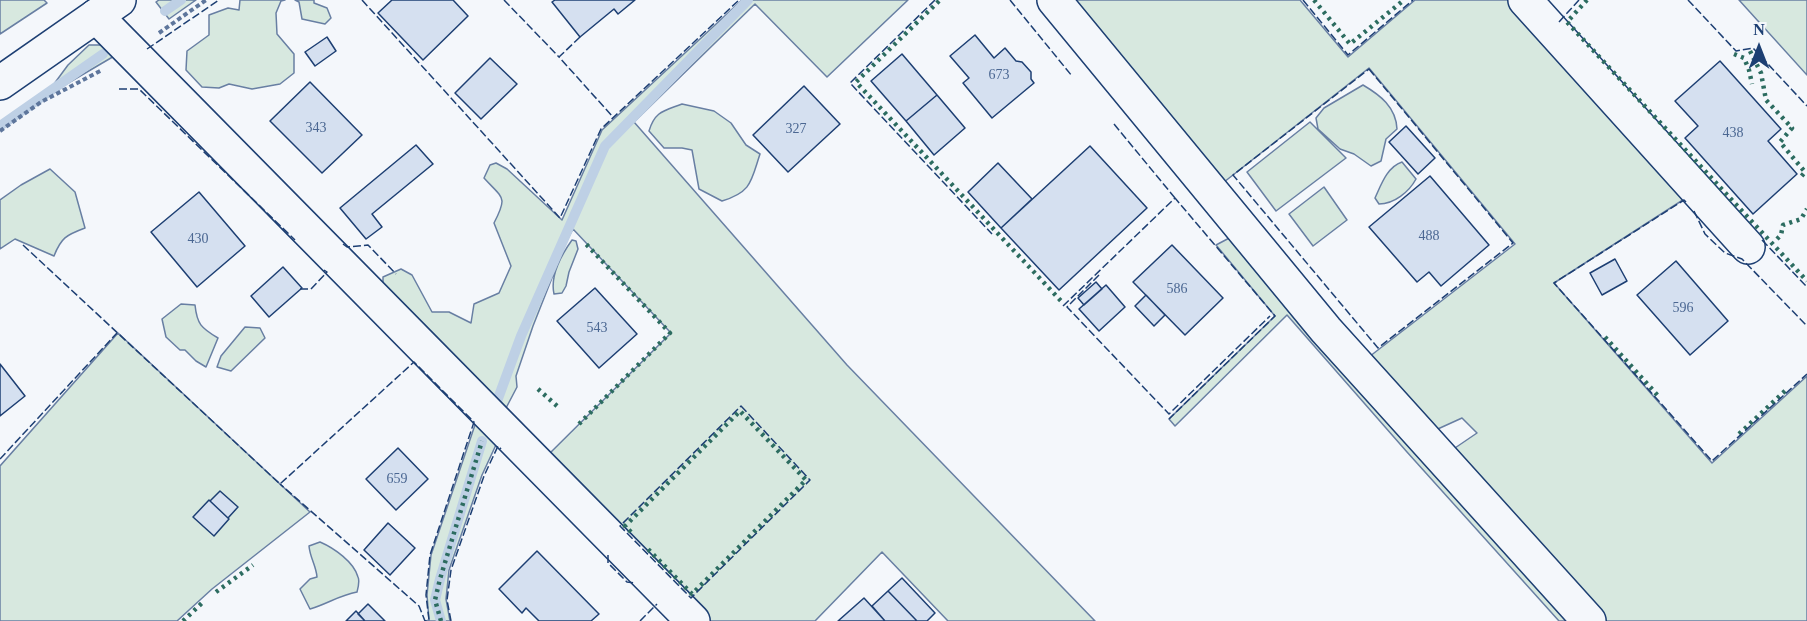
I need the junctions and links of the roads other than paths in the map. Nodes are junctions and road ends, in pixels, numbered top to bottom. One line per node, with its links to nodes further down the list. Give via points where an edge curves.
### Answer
1 (1053, 0): 7 (street, via 1326,330)
2 (1525, 0): 5 (street)
3 (108, 8): 4 (street); 6 (street)
4 (0, 83)
5 (1748, 247)
6 (693, 621)
7 (1589, 621)

